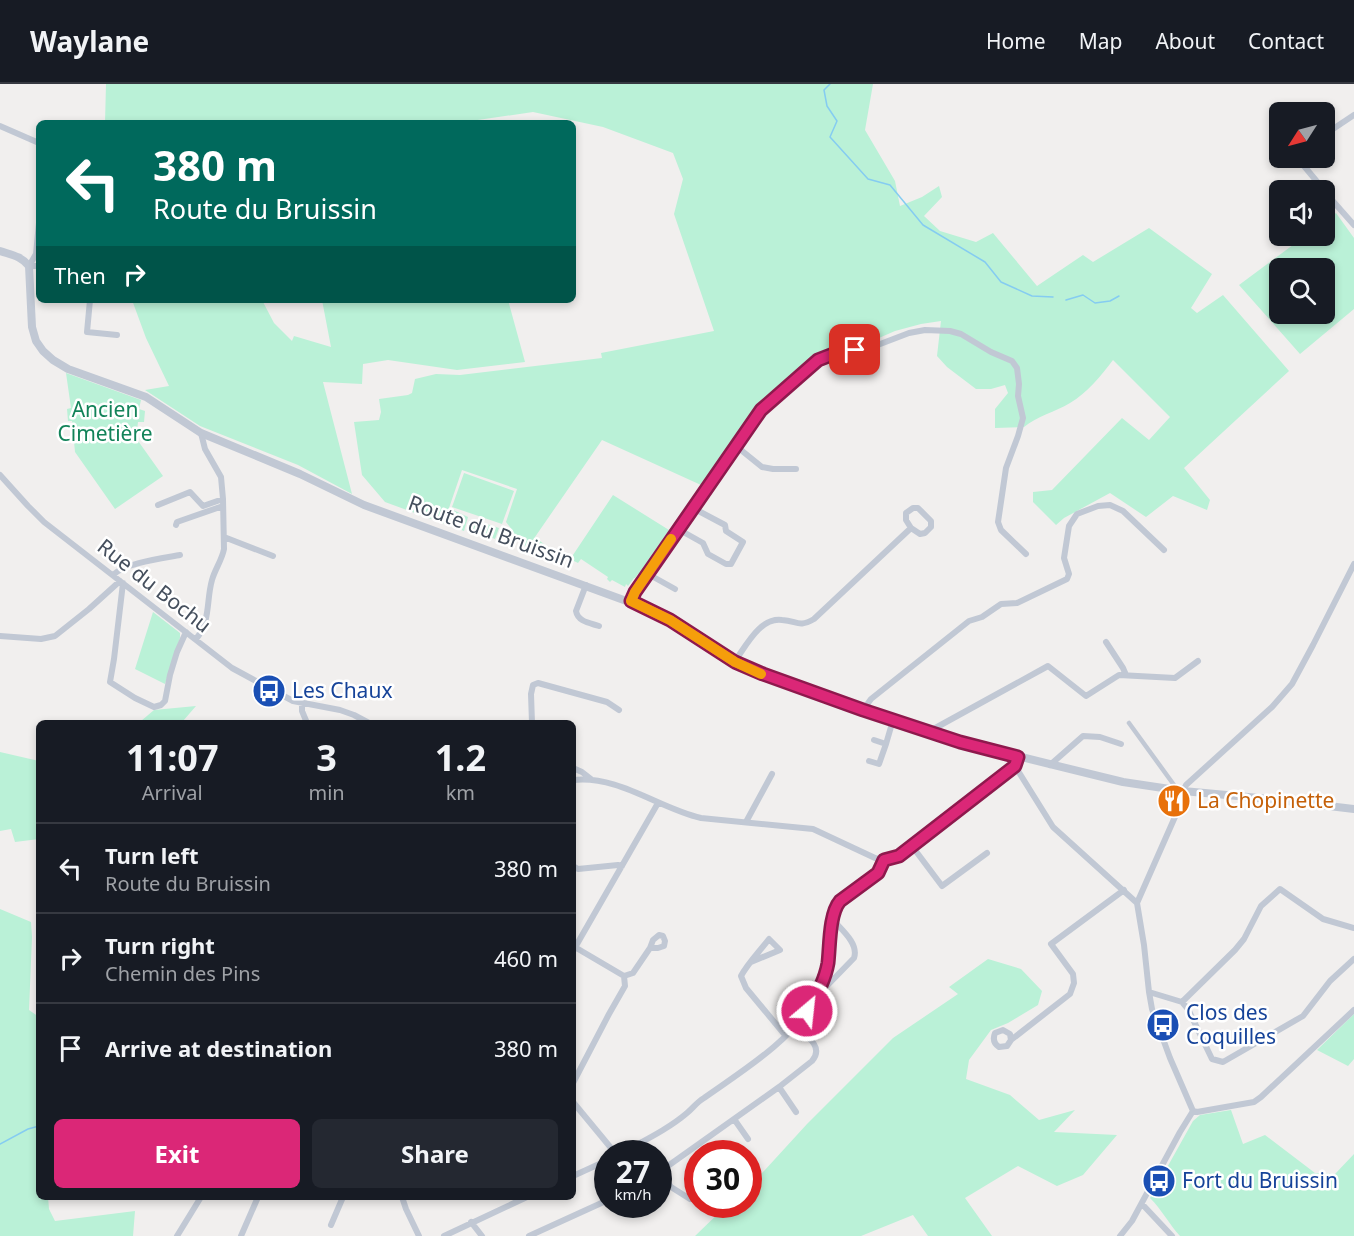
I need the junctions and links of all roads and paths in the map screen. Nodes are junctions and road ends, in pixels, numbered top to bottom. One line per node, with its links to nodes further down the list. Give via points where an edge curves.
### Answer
1 (1354, 115): 3 (street)
2 (0, 126): 4 (street)
3 (1335, 128)
4 (36, 142)
5 (1305, 168): 6 (street)
6 (1315, 180)
7 (1335, 203): 8 (street)
8 (1354, 225)
9 (0, 251): 11 (street, via 17,256)
10 (36, 254): 11 (street)
11 (29, 266): 12 (street); 15 (street, Route du Bruissin, via 32,327 43,351 68,369 146,397)
12 (36, 266)
13 (90, 303): 14 (street, via 87,332)
14 (117, 335)
15 (201, 433): 19 (street, via 221,477); 34 (street, Route du Bruissin, via 364,505)
16 (736, 446): 17 (street, via 762,467); 21 (street); 27 (street, via 761,410 818,360 925,330 961,334 1012,361 1017,368 1023,418 1006,468 998,522 1001,530)
17 (796, 469)
18 (0, 475): 32 (street, Rue du Bochu, via 44,522)
19 (223, 503): 20 (street, via 203,506 190,492); 22 (street); 25 (street)
20 (158, 505)
21 (693, 508): 24 (street); 24 (street, via 725,525 726,531 743,542 731,564 708,554 703,543)
22 (176, 525)
23 (911, 528): 23 (street, via 906,513 918,508 931,521 931,527 920,534); 43 (street, via 814,620 798,624 782,619 762,625)
24 (678, 529): 31 (street)
25 (224, 537): 29 (street); 40 (street, via 223,556 212,579 206,623)
26 (1164, 550): 47 (street, via 1123,511 1110,505 1077,514 1069,526 1064,558 1067,579 1017,603 1001,604 969,621 871,699)
27 (1026, 554)
28 (180, 555): 32 (street, via 142,562)
29 (273, 556)
30 (1354, 564): 66 (street, via 1292,684)
31 (648, 574): 35 (street); 36 (street)
32 (113, 575): 33 (street, Rue du Bochu)
33 (122, 582): 38 (street, Rue du Bochu); 38 (street, via 110,682 154,707 161,705); 39 (street, via 55,636)
34 (586, 585): 36 (street, Route du Bruissin); 37 (street, via 577,616)
35 (675, 589)
36 (631, 601): 43 (street, Route du Bruissin, via 670,620)
37 (599, 626)
38 (186, 632): 40 (street, Rue du Bochu)
39 (0, 636)
40 (196, 639): 45 (street, Rue du Bochu, via 232,668)
41 (1106, 642): 44 (street)
42 (1198, 661): 44 (street, via 1175,678)
43 (735, 662): 47 (street, Route du Bruissin)
44 (1126, 675): 53 (street, via 1119,675 1086,696 1048,666)
45 (302, 704): 48 (street); 49 (street, Rue du Bochu, via 340,710)
46 (619, 710): 50 (street, via 607,702 538,683 531,694)
47 (863, 710): 51 (street, Route du Bruissin)
48 (306, 720)
49 (364, 720)
50 (532, 720)
51 (893, 720): 53 (street, Route du Bruissin); 55 (street)
52 (1129, 723): 65 (street)
53 (928, 732): 57 (street, Route du Bruissin)
54 (874, 740): 55 (street)
55 (886, 744): 58 (street, via 879,764)
56 (1121, 744): 59 (street, via 1083,736)
57 (1018, 757): 59 (street, Route du Bruissin); 60 (street)
58 (869, 761)
59 (1050, 765): 65 (street, Route du Bruissin)
60 (1015, 766): 70 (street); 75 (street, via 1053,827)
61 (576, 769): 63 (street)
62 (772, 774): 69 (street)
63 (592, 779): 64 (street); 67 (street, via 621,786)
64 (576, 780)
65 (1174, 790): 66 (street, Route du Bruissin)
66 (1183, 791): 68 (street, Route du Bruissin); 76 (street)
67 (658, 803): 69 (street, via 701,818); 73 (street)
68 (1354, 809)
69 (746, 822): 72 (street, via 813,829)
70 (912, 846): 71 (street, via 942,886); 72 (street, via 899,856)
71 (987, 853)
72 (884, 860): 77 (street, via 878,873 840,901)
73 (622, 866): 74 (street); 79 (street)
74 (576, 868)
75 (1124, 890): 76 (street); 93 (street, via 1051,944 1072,974 1070,994)
76 (1137, 903): 87 (street)
77 (833, 920): 84 (street); 85 (street, via 856,949 854,958)
78 (1354, 928): 89 (street, via 1323,919 1280,889 1261,906 1235,950)
79 (576, 945)
80 (650, 948): 86 (street, via 633,973)
81 (576, 949): 86 (street)
82 (1354, 959): 89 (street, via 1330,981 1303,1016 1223,1062 1212,1059)
83 (752, 962): 92 (street, via 741,976 746,988)
84 (827, 966): 85 (street); 88 (street)
85 (842, 971): 88 (street)
86 (624, 976): 94 (street, via 625,986)
87 (1149, 992): 89 (street); 97 (street, via 1170,1058)
88 (816, 997): 91 (street)
89 (1182, 1002)
90 (1354, 1010): 97 (street, via 1262,1097 1254,1102)
91 (794, 1026): 92 (street); 95 (street, via 818,1050 813,1061)
92 (785, 1035): 102 (street, via 770,1051)
93 (1011, 1040)
94 (576, 1077)
95 (778, 1087): 98 (street); 99 (street)
96 (576, 1105): 101 (street)
97 (1193, 1111): 111 (street)
98 (796, 1112)
99 (734, 1119): 100 (street); 103 (street)
100 (748, 1138)
101 (606, 1140)
102 (645, 1140)
103 (672, 1163)
104 (594, 1166): 105 (street)
105 (576, 1175)
106 (199, 1200): 115 (street)
107 (257, 1200): 116 (street)
108 (342, 1200): 114 (street)
109 (403, 1200): 117 (street)
110 (520, 1200): 113 (street)
111 (1142, 1204): 121 (street); 122 (street)
112 (594, 1206): 120 (street)
113 (471, 1222): 118 (street); 119 (street)
114 (331, 1225)
115 (177, 1236)
116 (241, 1236)
117 (419, 1236)
118 (444, 1236)
119 (482, 1236)
120 (529, 1236)
121 (1120, 1236)
122 (1172, 1236)

